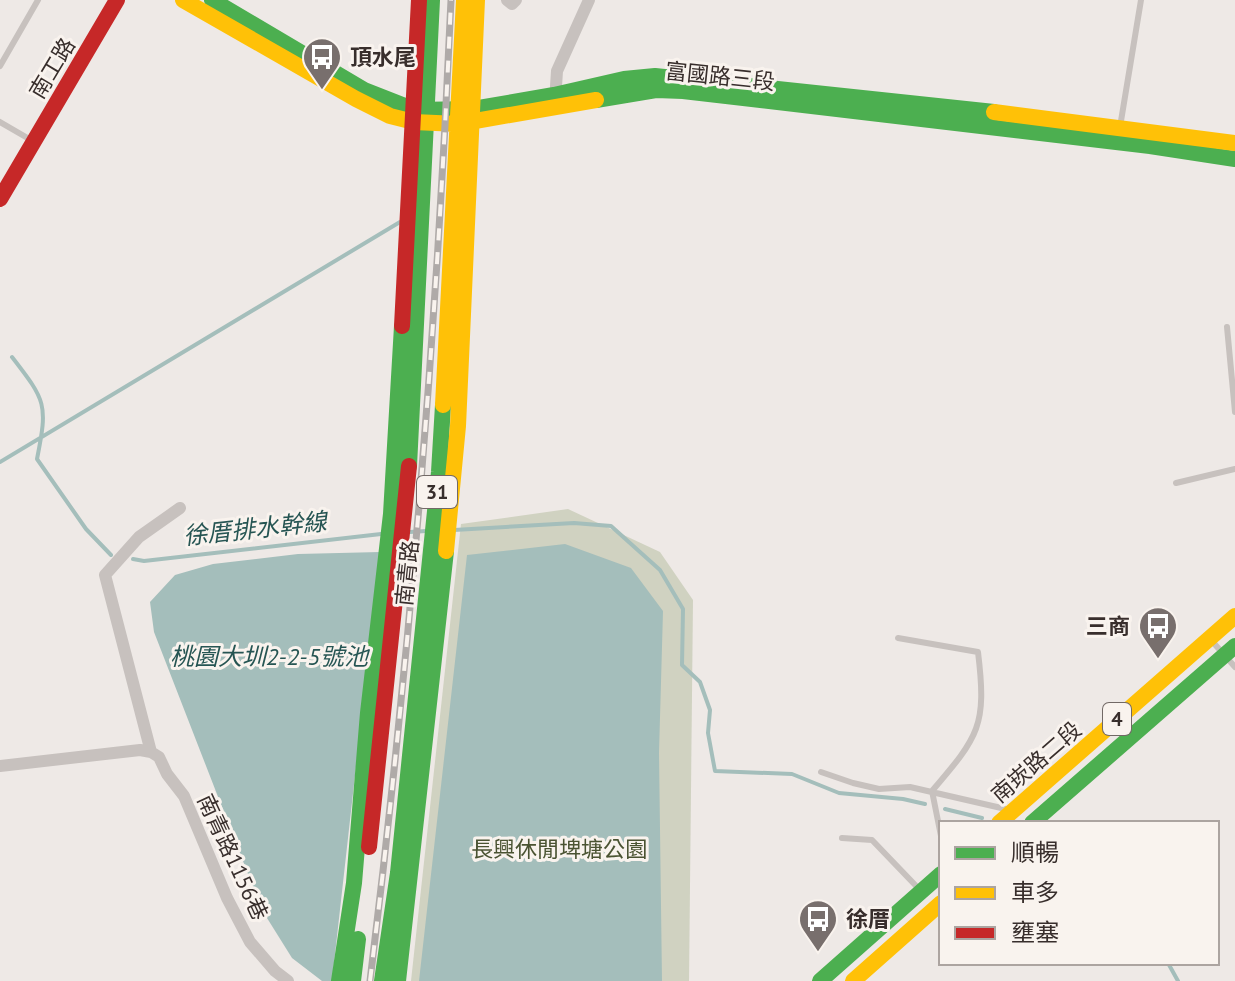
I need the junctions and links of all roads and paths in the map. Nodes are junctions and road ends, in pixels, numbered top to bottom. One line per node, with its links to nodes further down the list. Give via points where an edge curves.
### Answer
1 (38, 0): 13 (lane)
2 (117, 0): 20 (main road, 南工路)
3 (183, 0): 16 (main road, 富國路三段, via 390,116)
4 (212, 0): 16 (main road, 富國路三段, via 364,90)
5 (419, 0): 16 (main road, 31)
6 (432, 0): 16 (main road, 南青路 / 31)
7 (464, 0): 15 (main road, 南青路 / 31)
8 (477, 0): 15 (main road, 31)
9 (507, 0): 10 (street)
10 (516, 0)
11 (589, 0): 14 (street, via 557,71)
12 (1141, 0): 19 (lane)
13 (0, 66)
14 (555, 102): 15 (main road, 富國路三段); 18 (main road, 富國路三段, via 656,90 797,98)
15 (466, 116): 16 (main road, 富國路三段); 23 (main road, 南青路 / 31); 25 (main road, 31)
16 (421, 117): 27 (main road, 南青路 / 31); 29 (main road, 31)
17 (0, 122): 20 (lane)
18 (1058, 127): 19 (main road, 富國路三段); 22 (main road, 富國路三段)
19 (1120, 128): 21 (main road, 富國路三段)
20 (34, 142): 24 (main road, 南工路)
21 (1235, 143)
22 (1235, 159)
23 (457, 172): 25 (main road, 南青路); 48 (main road, 南青路 / 31, via 439,472)
24 (0, 199)
25 (467, 234): 41 (main road, 31, via 458,426)
26 (1227, 327): 28 (lane)
27 (412, 409): 29 (main road, 南青路); 43 (main road, 南青路 / 31)
28 (1235, 412)
29 (394, 467): 38 (main road, 31)
30 (1235, 469): 31 (lane)
31 (1176, 483)
32 (180, 508): 37 (street, via 139,537 105,575)
33 (1235, 616): 35 (main road, 南崁路二段 / 4)
34 (898, 638): 42 (lane, via 978,652 983,694 977,732)
35 (1210, 638): 36 (lane, 南崁路二段); 44 (main road, 南崁路二段 / 4)
36 (1231, 656): 46 (main road, 南崁路二段 / 4)
37 (151, 752): 39 (street); 53 (street, 南青路1156巷, via 184,796 250,942)
38 (365, 754): 43 (main road, 南青路); 54 (main road, 31)
39 (0, 766)
40 (821, 772): 42 (lane, via 879,789)
41 (423, 774): 48 (main road, 南青路); 57 (main road, 31)
42 (932, 791): 44 (lane); 47 (lane)
43 (374, 797): 55 (main road, 南青路 / 31)
44 (1013, 811): 45 (main road, 南崁路二段 / 4)
45 (1001, 821)
46 (1034, 821)
47 (939, 826)
48 (402, 833): 56 (main road, 南青路 / 31)
49 (842, 838): 51 (lane, via 872,840)
50 (939, 876): 51 (main road)
51 (921, 892): 58 (main road)
52 (939, 905): 59 (main road)
53 (288, 981)
54 (339, 981)
55 (353, 981)
56 (382, 981)
57 (398, 981)
58 (820, 981)
59 (853, 981)

